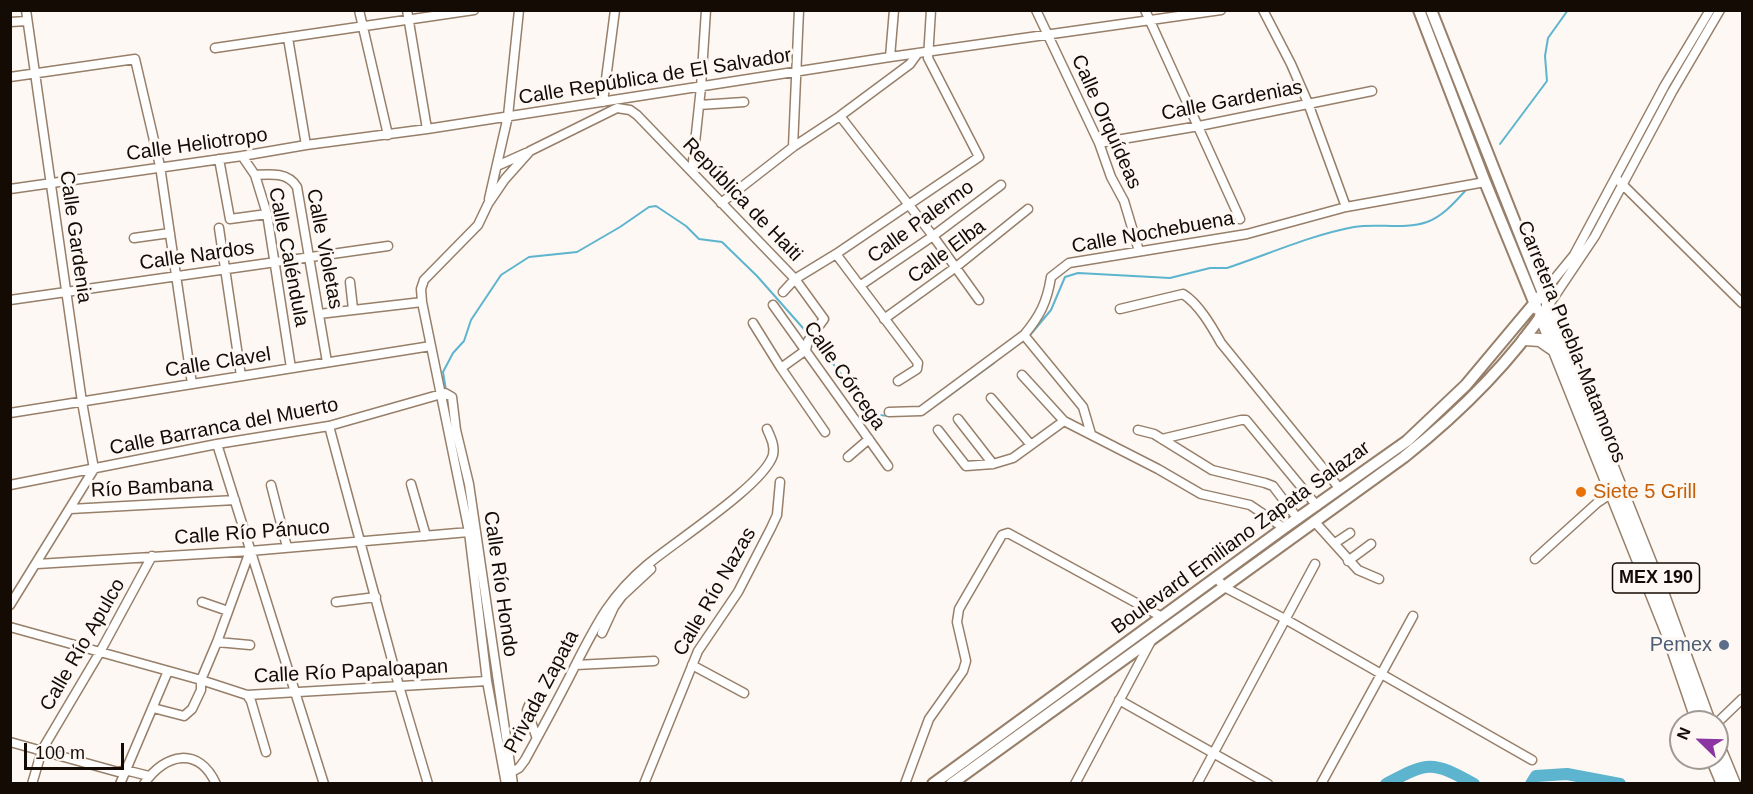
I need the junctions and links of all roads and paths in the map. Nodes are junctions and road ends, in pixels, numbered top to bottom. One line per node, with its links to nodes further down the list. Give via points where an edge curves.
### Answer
1 (26, 10): 20 (street, Calle Gardenia)
2 (359, 10): 23 (street)
3 (407, 10): 19 (street)
4 (474, 10): 19 (street)
5 (519, 10): 42 (street)
6 (615, 10): 36 (street)
7 (706, 10): 33 (street)
8 (799, 10): 30 (street)
9 (894, 10): 29 (street)
10 (931, 10): 27 (street)
11 (1036, 10): 24 (street, Calle Orquídeas)
12 (1145, 10): 21 (street)
13 (1221, 10): 21 (street, Calle República de El Salvador)
14 (1263, 10): 38 (street)
15 (1419, 10): 58 (main road, Carretera Puebla-Matamoros / MEX 190)
16 (1431, 10): 88 (main road, Carretera Puebla-Matamoros / MEX 190)
17 (1710, 10): 57 (street)
18 (1720, 10): 60 (street)
19 (409, 20): 23 (street); 45 (street)
20 (27, 21): 22 (street); 31 (street, Calle Gardenia)
21 (1150, 21): 24 (street, Calle República de El Salvador); 44 (street)
22 (10, 22)
23 (363, 27): 25 (street); 46 (street)
24 (1048, 34): 27 (street, Calle República de El Salvador); 47 (street, Calle Orquídeas)
25 (288, 38): 26 (street); 48 (street)
26 (215, 48)
27 (928, 52): 28 (street, Calle República de El Salvador); 65 (street, via 979,156)
28 (918, 53): 29 (street, Calle República de El Salvador); 43 (street, via 910,64)
29 (890, 57): 30 (street, Calle República de El Salvador)
30 (796, 72): 33 (street, Calle República de El Salvador); 49 (street)
31 (34, 73): 32 (street); 53 (street, via 135,59); 59 (street, Calle Gardenia)
32 (10, 77)
33 (701, 87): 35 (street, Calle República de El Salvador); 40 (street)
34 (1372, 91): 38 (street, Calle Gardenias)
35 (630, 99): 39 (street, Calle República de El Salvador); 41 (street)
36 (603, 102): 39 (street, Calle República de El Salvador); 42 (street, Calle República de El Salvador)
37 (744, 102): 40 (street)
38 (1308, 103): 44 (street, Calle Gardenias); 66 (street)
39 (618, 104): 41 (street); 50 (street)
40 (699, 105): 55 (street)
41 (630, 110): 55 (street, República de Haiti)
42 (508, 116): 45 (street, Calle República de El Salvador); 54 (street)
43 (840, 116): 49 (street); 65 (street)
44 (1199, 126): 47 (street, Calle Gardenias); 69 (street)
45 (427, 129): 46 (street, Calle República de El Salvador)
46 (388, 135): 48 (street, Calle Heliotropo)
47 (1099, 143): 75 (street, Calle Orquídeas, via 1124,201)
48 (306, 145): 51 (street, Calle Heliotropo)
49 (793, 147): 63 (street)
50 (530, 151): 54 (street); 64 (street)
51 (242, 156): 52 (street, Calle Heliotropo); 56 (street, Calle Caléndula)
52 (219, 159): 53 (street, Calle Heliotropo); 68 (street, via 230,219)
53 (160, 166): 59 (street, Calle Heliotropo); 71 (street)
54 (497, 166): 64 (street)
55 (692, 171): 63 (street, República de Haiti)
56 (255, 175): 68 (street, Calle Caléndula); 77 (street, Calle Violetas, via 284,176 294,182)
57 (1614, 177): 60 (street); 81 (street)
58 (1485, 182): 66 (street, Calle Nochebuena); 92 (main road, Carretera Puebla-Matamoros / MEX 190)
59 (51, 183): 62 (street, Calle Heliotropo); 86 (street, Calle Gardenia)
60 (1623, 184): 81 (street, via 1595,236); 93 (street)
61 (1000, 185): 72 (street, Calle Palermo)
62 (10, 189)
63 (721, 203): 83 (street, República de Haiti)
64 (488, 204): 91 (street, via 478,225 424,280)
65 (908, 205): 72 (street); 76 (street)
66 (1346, 207): 75 (street, Calle Nochebuena, via 1247,234)
67 (1028, 209): 79 (street, Calle Elba)
68 (267, 214): 78 (street, Calle Caléndula)
69 (1240, 219)
70 (219, 228): 80 (street)
71 (170, 233): 73 (street); 82 (street)
72 (933, 236): 79 (street); 85 (street, Calle Palermo)
73 (134, 238)
74 (388, 246): 77 (street, Calle Nardos)
75 (1139, 251): 102 (street, Calle Nochebuena, via 1069,263 1051,277 1048,296)
76 (836, 254): 83 (street); 85 (street)
77 (311, 257): 78 (street, Calle Nardos); 98 (street, Calle Violetas)
78 (275, 262): 80 (street, Calle Nardos); 108 (street, Calle Caléndula)
79 (956, 267): 90 (street); 99 (street, Calle Elba)
80 (225, 269): 82 (street, Calle Nardos); 111 (street)
81 (1566, 271): 88 (street); 97 (street)
82 (176, 276): 86 (street, Calle Nardos); 113 (street)
83 (795, 279): 87 (street); 105 (street, República de Haiti, via 824,319)
84 (350, 282): 95 (street)
85 (861, 285): 99 (street)
86 (67, 292): 89 (street, Calle Nardos); 116 (street, Calle Gardenia)
87 (783, 292)
88 (1543, 293): 92 (main road, Boulevard Emiliano Zapata Salazar); 97 (main road, Carretera Puebla-Matamoros / MEX 190)
89 (10, 300)
90 (979, 300)
91 (422, 302): 95 (street); 104 (street)
92 (1534, 303): 97 (main road, Carretera Puebla-Matamoros / MEX 190); 101 (main road, Boulevard Emiliano Zapata Salazar)
93 (1743, 303)
94 (773, 305): 105 (street, Calle Córcega)
95 (352, 309): 98 (street)
96 (1120, 309): 139 (street, via 1183,294 1189,298)
97 (1544, 311): 103 (main road, Boulevard Emiliano Zapata Salazar); 106 (highway, Carretera Puebla-Matamoros / MEX 190); 195 (highway, Carretera Puebla-Matamoros / MEX 190, via 1663,595)
98 (319, 315): 107 (street, Calle Violetas)
99 (884, 319): 112 (street, via 918,363 917,369)
100 (753, 323): 109 (street)
101 (1509, 334): 103 (main road); 139 (main road, Boulevard Emiliano Zapata Salazar, via 1466,385 1424,426)
102 (1024, 335): 117 (street, Calle Nochebuena, via 921,411); 126 (street, via 1083,407)
103 (1522, 342): 106 (highway, via 1540,340); 145 (main road, Boulevard Emiliano Zapata Salazar, via 1421,443)
104 (431, 346): 107 (street, Calle Clavel); 114 (street)
105 (807, 346): 109 (street); 128 (street, Calle Córcega)
106 (1555, 350): 140 (highway, Carretera Puebla-Matamoros / MEX 190)
107 (327, 362): 108 (street, Calle Clavel)
108 (291, 368): 111 (street, Calle Clavel)
109 (780, 368): 125 (street)
110 (1022, 375): 120 (street)
111 (242, 376): 113 (street, Calle Clavel)
112 (898, 381)
113 (192, 384): 116 (street, Calle Clavel)
114 (445, 394): 121 (street, Calle Barranca del Muerto); 147 (street, Calle Río Hondo); 204 (street, Calle Río Hondo, via 452,397 469,484)
115 (991, 398): 130 (street)
116 (82, 402): 118 (street, Calle Clavel); 134 (street, Calle Gardenia)
117 (889, 412)
118 (10, 413)
119 (958, 419): 132 (street)
120 (1064, 421): 126 (street); 130 (street)
121 (329, 426): 129 (street, Calle Barranca del Muerto); 150 (street)
122 (767, 429): 172 (street, via 774,449 756,480 647,565 620,590)
123 (938, 430): 132 (street, via 966,466)
124 (1138, 430): 127 (street)
125 (825, 432)
126 (1091, 434): 146 (street, via 1201,494 1250,506)
127 (1162, 439): 142 (street, via 1246,420); 144 (street, via 1212,470 1272,486)
128 (869, 440): 131 (street); 133 (street, Calle Córcega)
129 (217, 444): 134 (street, Calle Barranca del Muerto); 141 (street)
130 (1030, 445): 132 (street, via 1014,458)
131 (848, 457)
132 (993, 464)
133 (888, 466)
134 (94, 468): 137 (street, Calle Barranca del Muerto); 143 (street)
135 (780, 482): 181 (street, Calle Río Nazas, via 777,515 756,560)
136 (411, 484): 149 (street)
137 (10, 485)
138 (271, 485): 153 (street)
139 (1340, 489): 142 (main road, Boulevard Emiliano Zapata Salazar)
140 (1612, 493): 156 (street); 194 (highway, Carretera Puebla-Matamoros / MEX 190)
141 (235, 501): 143 (street, Río Bambana); 154 (street)
142 (1317, 506): 144 (main road, Boulevard Emiliano Zapata Salazar)
143 (70, 508): 158 (street)
144 (1298, 519): 146 (main road, Boulevard Emiliano Zapata Salazar)
145 (1314, 521): 151 (street); 163 (main road, Boulevard Emiliano Zapata Salazar)
146 (1284, 528): 161 (main road, Boulevard Emiliano Zapata Salazar)
147 (469, 532): 149 (street, Calle Río Pánuco); 185 (street, Calle Río Hondo)
148 (1350, 533): 151 (street)
149 (426, 536): 150 (street, Calle Río Pánuco)
150 (361, 542): 153 (street, Calle Río Pánuco); 164 (street)
151 (1335, 543): 157 (street)
152 (1371, 544): 157 (street)
153 (287, 547): 154 (street, Calle Río Pánuco)
154 (250, 551): 155 (street, Calle Río Pánuco); 168 (street); 187 (street)
155 (152, 556): 158 (street, Calle Río Pánuco); 178 (street, Calle Río Apulco)
156 (1535, 559)
157 (1348, 561): 162 (street)
158 (37, 564): 167 (street)
159 (1315, 564): 171 (street)
160 (651, 569): 172 (street)
161 (1216, 577): 163 (street); 170 (main road, Boulevard Emiliano Zapata Salazar)
162 (1379, 579)
163 (1224, 587): 171 (street); 175 (main road, Boulevard Emiliano Zapata Salazar)
164 (376, 597): 166 (street); 186 (street)
165 (202, 602): 168 (street)
166 (336, 603)
167 (10, 605)
168 (228, 611): 176 (street)
169 (1413, 616): 183 (street)
170 (1162, 617): 202 (main road, Boulevard Emiliano Zapata Salazar); 214 (street, via 1008,533 1002,535 959,609 957,622 966,661 963,671 929,719)
171 (1285, 619): 183 (street); 201 (street)
172 (603, 621): 174 (street); 180 (street, Privada Zapata)
173 (10, 627): 178 (street, Calle Río Papaloapan)
174 (602, 633)
175 (1151, 640): 191 (street); 216 (main road, Boulevard Emiliano Zapata Salazar)
176 (217, 642): 177 (street); 184 (street)
177 (250, 645)
178 (100, 652): 182 (street, Calle Río Papaloapan); 199 (street, Calle Río Apulco)
179 (654, 661): 180 (street)
180 (576, 665): 197 (street, Privada Zapata)
181 (692, 665): 188 (street); 213 (street, Calle Río Nazas)
182 (168, 671): 184 (street, Calle Río Papaloapan); 193 (street)
183 (1381, 673): 203 (street); 220 (street)
184 (201, 680): 189 (street, Calle Río Papaloapan); 193 (street, via 201,690 184,716)
185 (487, 681): 186 (street, Calle Río Papaloapan); 211 (street, Calle Río Hondo)
186 (399, 686): 187 (street, Calle Río Papaloapan); 210 (street)
187 (295, 691): 189 (street, Calle Río Papaloapan); 209 (street)
188 (744, 693)
189 (247, 695): 200 (street)
190 (1743, 699): 196 (street)
191 (1119, 700): 201 (street); 217 (street)
192 (530, 704): 197 (street, via 527,710)
193 (153, 708): 205 (street)
194 (1694, 710)
195 (1705, 710)
196 (1729, 712)
197 (536, 736): 204 (street, Privada Zapata, via 519,768)
198 (10, 742): 199 (street)
199 (42, 750): 205 (street); 207 (street, Calle Río Apulco)
200 (266, 752)
201 (1214, 753): 218 (street); 219 (street)
202 (964, 759): 215 (main road, Boulevard Emiliano Zapata Salazar); 216 (street, via 961,771)
203 (1532, 760)
204 (510, 773): 212 (street, Calle Río Hondo)
205 (122, 778): 206 (street)
206 (147, 780): 208 (street, via 169,760 190,757 203,765)
207 (32, 783)
208 (216, 783)
209 (324, 783)
210 (428, 783)
211 (506, 783)
212 (513, 783)
213 (644, 783)
214 (905, 783)
215 (935, 783)
216 (951, 783)
217 (1075, 783)
218 (1197, 783)
219 (1268, 783)
220 (1322, 783)

